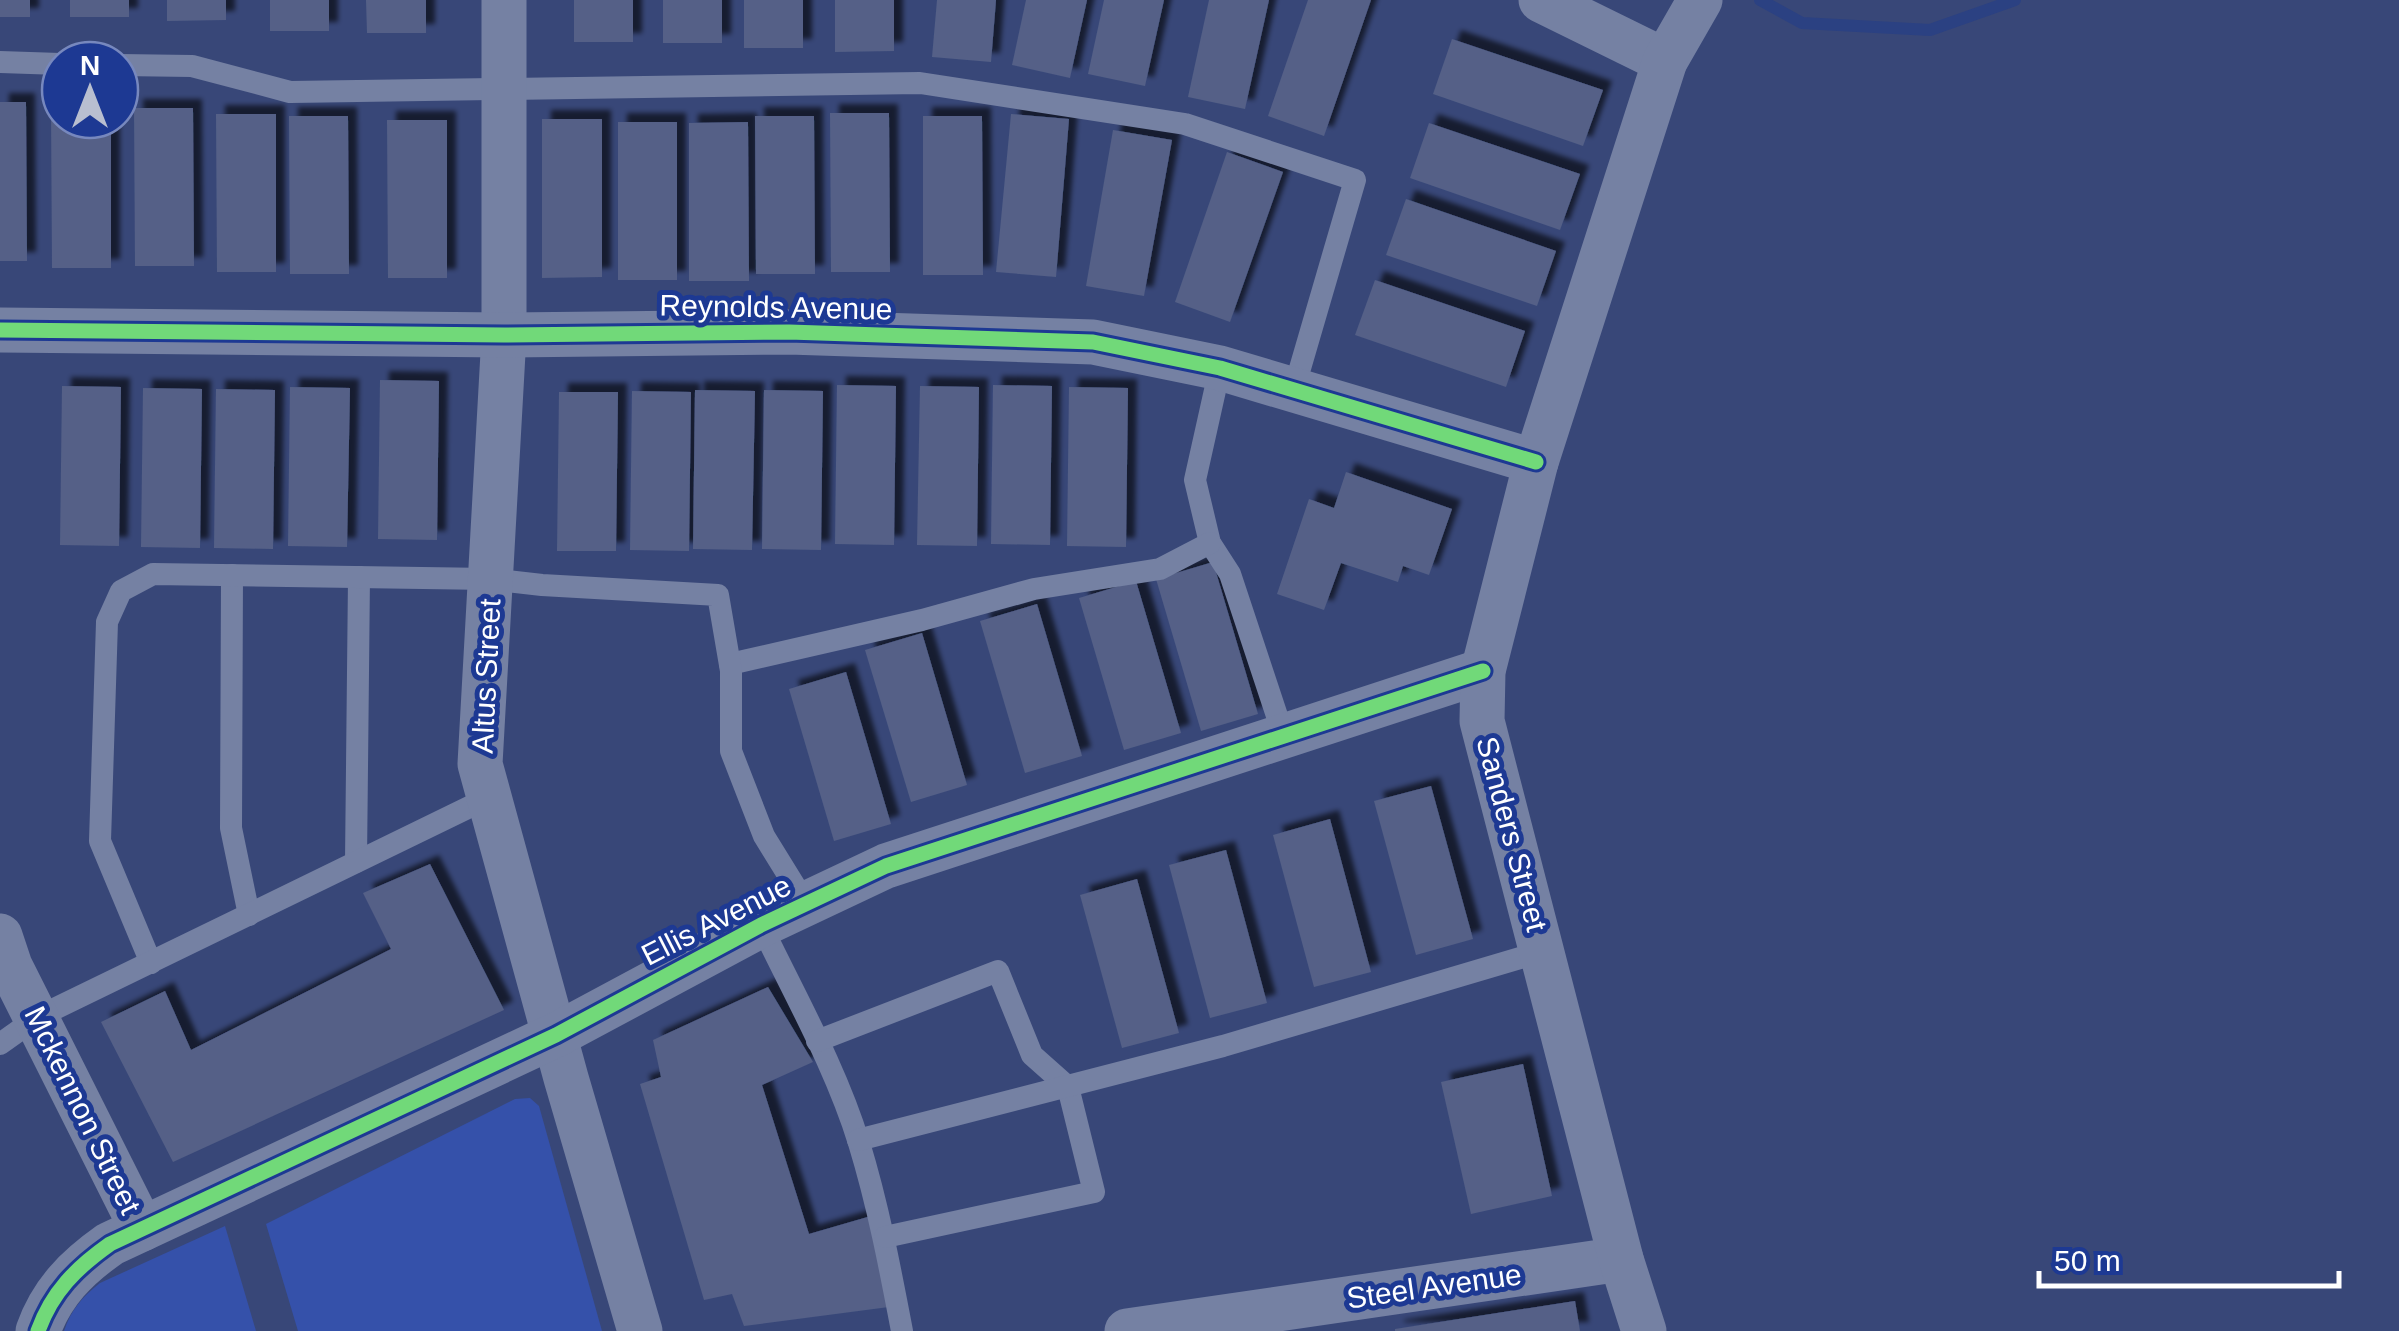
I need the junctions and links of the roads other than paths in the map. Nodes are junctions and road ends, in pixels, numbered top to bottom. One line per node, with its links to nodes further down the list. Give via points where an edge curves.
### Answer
1 (504, 0): 8 (street, Altus Street)
2 (1541, 0): 4 (street)
3 (1694, 10): 4 (street, Sanders Street)
4 (1665, 61): 13 (street, Sanders Street)
5 (0, 62): 6 (lane)
6 (40, 63)
7 (140, 65): 8 (lane, via 192,66 290,92)
8 (503, 90): 10 (street, Altus Street); 12 (lane, via 920,83 1185,124 1356,180)
9 (0, 330): 10 (street, Reynolds Avenue)
10 (504, 335): 11 (street, Reynolds Avenue, via 788,332 1093,342); 17 (street, Altus Street)
11 (1220, 368): 12 (street, Reynolds Avenue); 14 (lane, via 1195,480)
12 (1294, 389): 13 (street, Reynolds Avenue)
13 (1536, 462): 19 (street, Sanders Street)
14 (1210, 543): 18 (lane, via 1160,568 1034,589); 20 (lane, via 1230,574)
15 (232, 575): 16 (lane); 24 (lane, via 230,828); 28 (lane, via 153,574 122,590 107,622 100,841)
16 (360, 577): 17 (lane); 22 (lane)
17 (490, 578): 18 (lane, via 718,594); 21 (street, Altus Street, via 480,764)
18 (730, 664): 23 (lane, via 731,751 764,836)
19 (1482, 671): 20 (street, Ellis Avenue); 27 (street, Sanders Street, via 1482,720)
20 (1284, 737): 23 (street, Ellis Avenue, via 886,866)
21 (490, 797): 22 (lane); 30 (street, Altus Street)
22 (356, 862): 24 (lane)
23 (806, 904): 25 (street, Ellis Avenue)
24 (249, 915): 28 (lane)
25 (761, 925): 30 (street, Ellis Avenue); 31 (lane)
26 (0, 936): 29 (street, Mckennon Street)
27 (1544, 952): 33 (lane); 37 (street, Sanders Street)
28 (150, 963): 29 (lane)
29 (38, 1018): 32 (lane); 35 (street, Mckennon Street)
30 (556, 1036): 35 (street, Ellis Avenue); 39 (street, Altus Street)
31 (817, 1041): 33 (lane, via 998,972 1032,1055); 34 (lane)
32 (0, 1044)
33 (1068, 1087): 34 (lane); 36 (lane, via 1094,1192)
34 (858, 1140): 36 (lane)
35 (142, 1229): 38 (street, Ellis Avenue, via 82,1264 51,1300)
36 (884, 1237): 40 (lane)
37 (1621, 1259): 41 (street, Steel Avenue); 42 (street, Sanders Street)
38 (38, 1331)
39 (640, 1331)
40 (902, 1331)
41 (1127, 1331)
42 (1644, 1331)

